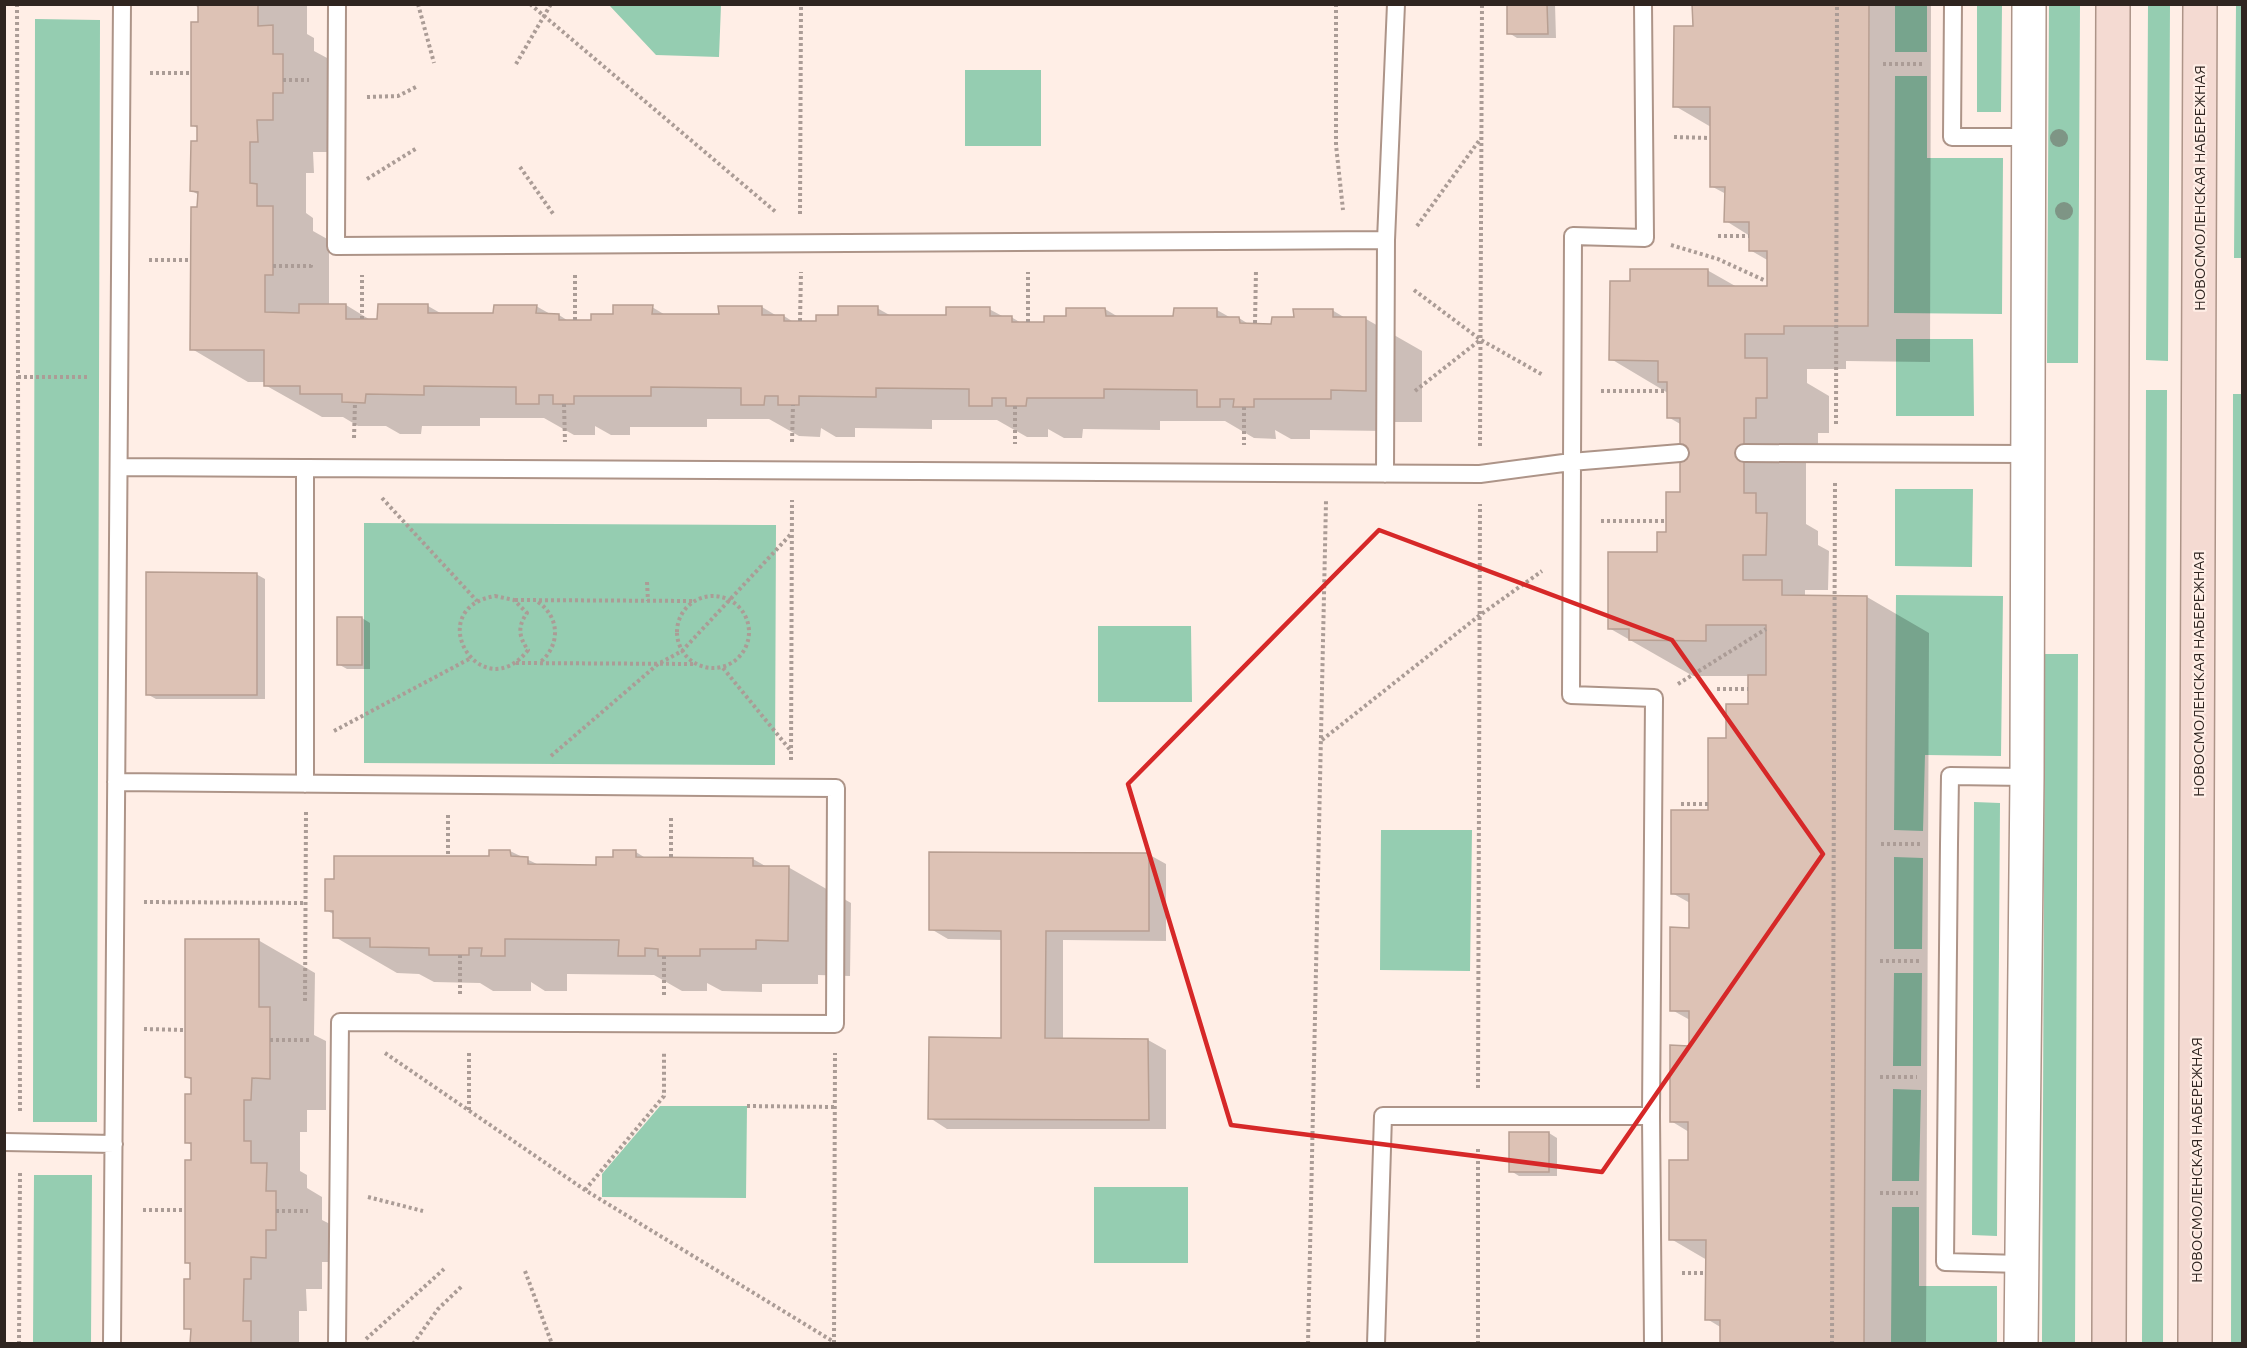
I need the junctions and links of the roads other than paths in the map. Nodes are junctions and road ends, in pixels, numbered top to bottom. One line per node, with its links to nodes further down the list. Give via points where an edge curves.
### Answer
1 (122, 4): 15 (lane)
2 (337, 4): 10 (lane, via 336,246 800,238 1029,242)
3 (1396, 4): 10 (lane)
4 (1643, 4): 14 (lane, via 1645,238 1573,236)
5 (1953, 4): 9 (lane, via 1952,137)
6 (2029, 4): 9 (street)
7 (2113, 4): 30 (street)
8 (2200, 4): 31 (street, НОВОСМОЛЕНСКАЯ НАБЕРЕЖНАЯ)
9 (2028, 137): 13 (street)
10 (1386, 240): 17 (lane)
11 (1680, 453): 14 (lane)
12 (1744, 453): 13 (lane)
13 (2028, 454): 18 (street)
14 (1571, 462): 17 (lane, via 1480,474); 21 (lane, via 1570,695 1654,698)
15 (119, 467): 16 (lane); 19 (lane)
16 (305, 468): 17 (lane); 20 (lane)
17 (1385, 474)
18 (2027, 777): 24 (street); 24 (lane, via 1950,776 1949,844 1945,1262)
19 (116, 782): 20 (lane); 23 (lane)
20 (305, 784): 26 (lane, via 836,788 836,1024 340,1022)
21 (1651, 1116): 27 (lane, via 1383,1116); 28 (lane)
22 (12, 1142): 23 (lane)
23 (114, 1144): 25 (lane)
24 (2021, 1264): 29 (street)
25 (112, 1344)
26 (337, 1344)
27 (1376, 1344)
28 (1653, 1344)
29 (2021, 1344)
30 (2109, 1344)
31 (2195, 1344)

